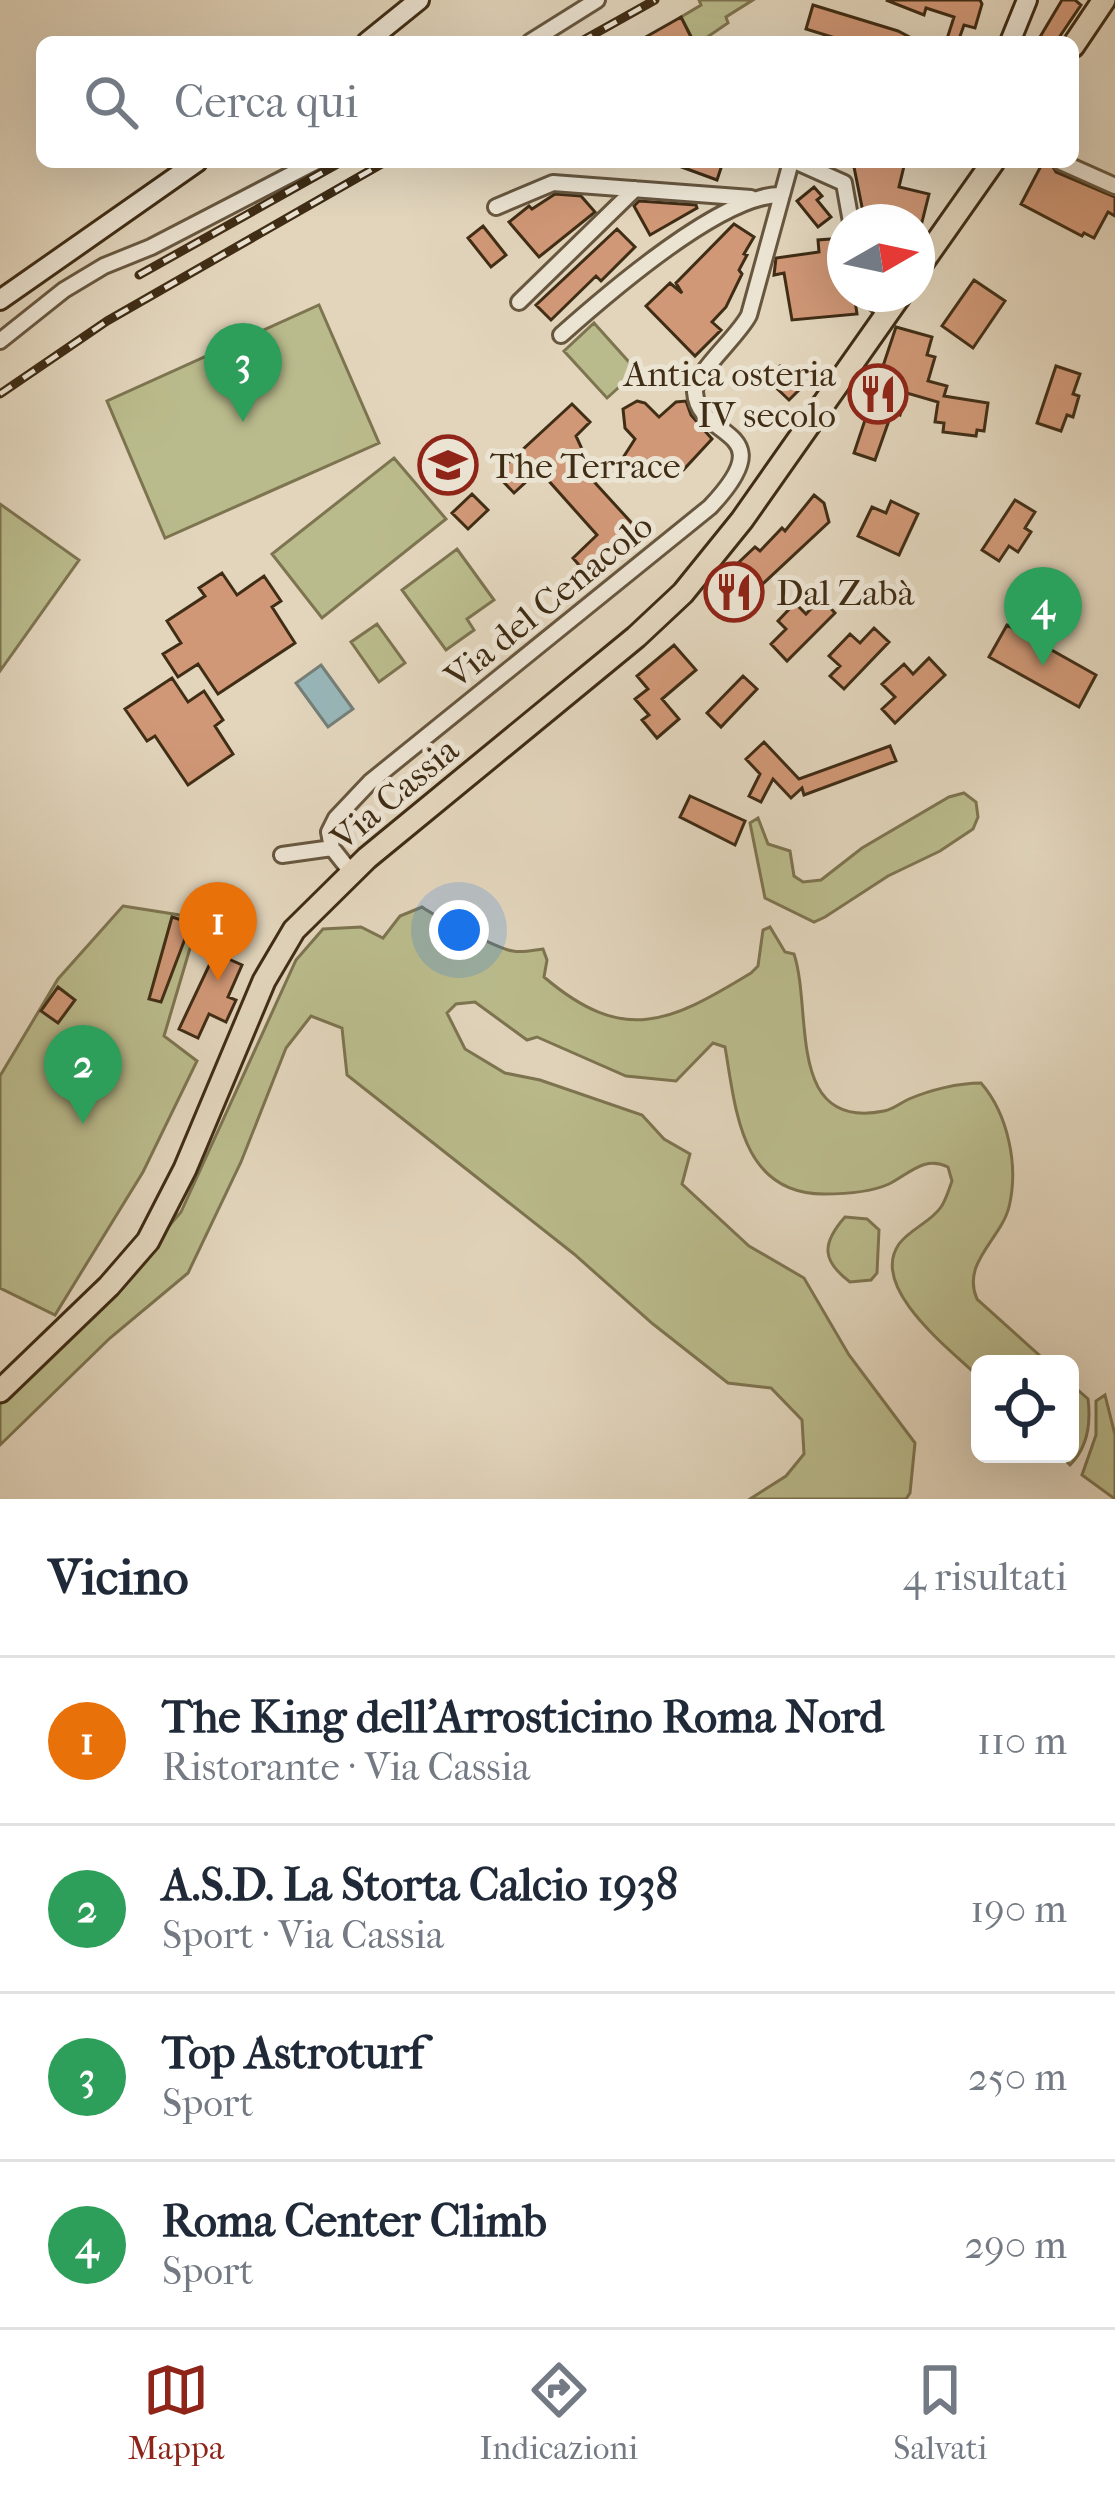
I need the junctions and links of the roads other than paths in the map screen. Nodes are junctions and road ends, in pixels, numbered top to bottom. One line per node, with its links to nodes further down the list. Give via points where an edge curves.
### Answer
1 (419, 0): 5 (main road)
2 (597, 0): 6 (street)
3 (1027, 0): 7 (main road)
4 (1104, 0): 8 (main road)
5 (375, 36)
6 (540, 36)
7 (1012, 36)
8 (1079, 37)
9 (188, 168): 26 (main road)
10 (304, 168): 30 (street, via 104,266)
11 (792, 168): 21 (street, Via del Cenacolo)
12 (808, 168): 17 (street)
13 (842, 168): 17 (street)
14 (979, 168): 20 (main road)
15 (989, 168): 20 (main road)
16 (1074, 168): 18 (street)
17 (844, 183): 23 (street)
18 (1115, 186)
19 (634, 189): 22 (street); 24 (street, via 553,183); 27 (street)
20 (974, 189): 25 (main road)
21 (782, 195): 22 (street); 31 (street, Via del Cenacolo, via 749,315 696,383 706,414 739,446 729,487 370,782 331,825)
22 (751, 197): 29 (street, via 634,270)
23 (848, 204)
24 (496, 207)
25 (935, 244)
26 (0, 300)
27 (519, 302)
28 (887, 314): 33 (main road, Via Cassia, via 683,593)
29 (561, 335)
30 (0, 341)
31 (332, 848): 32 (street); 33 (street)
32 (282, 855)
33 (351, 872): 34 (main road, Via Cassia, via 273,962 148,1241)
34 (0, 1391)

